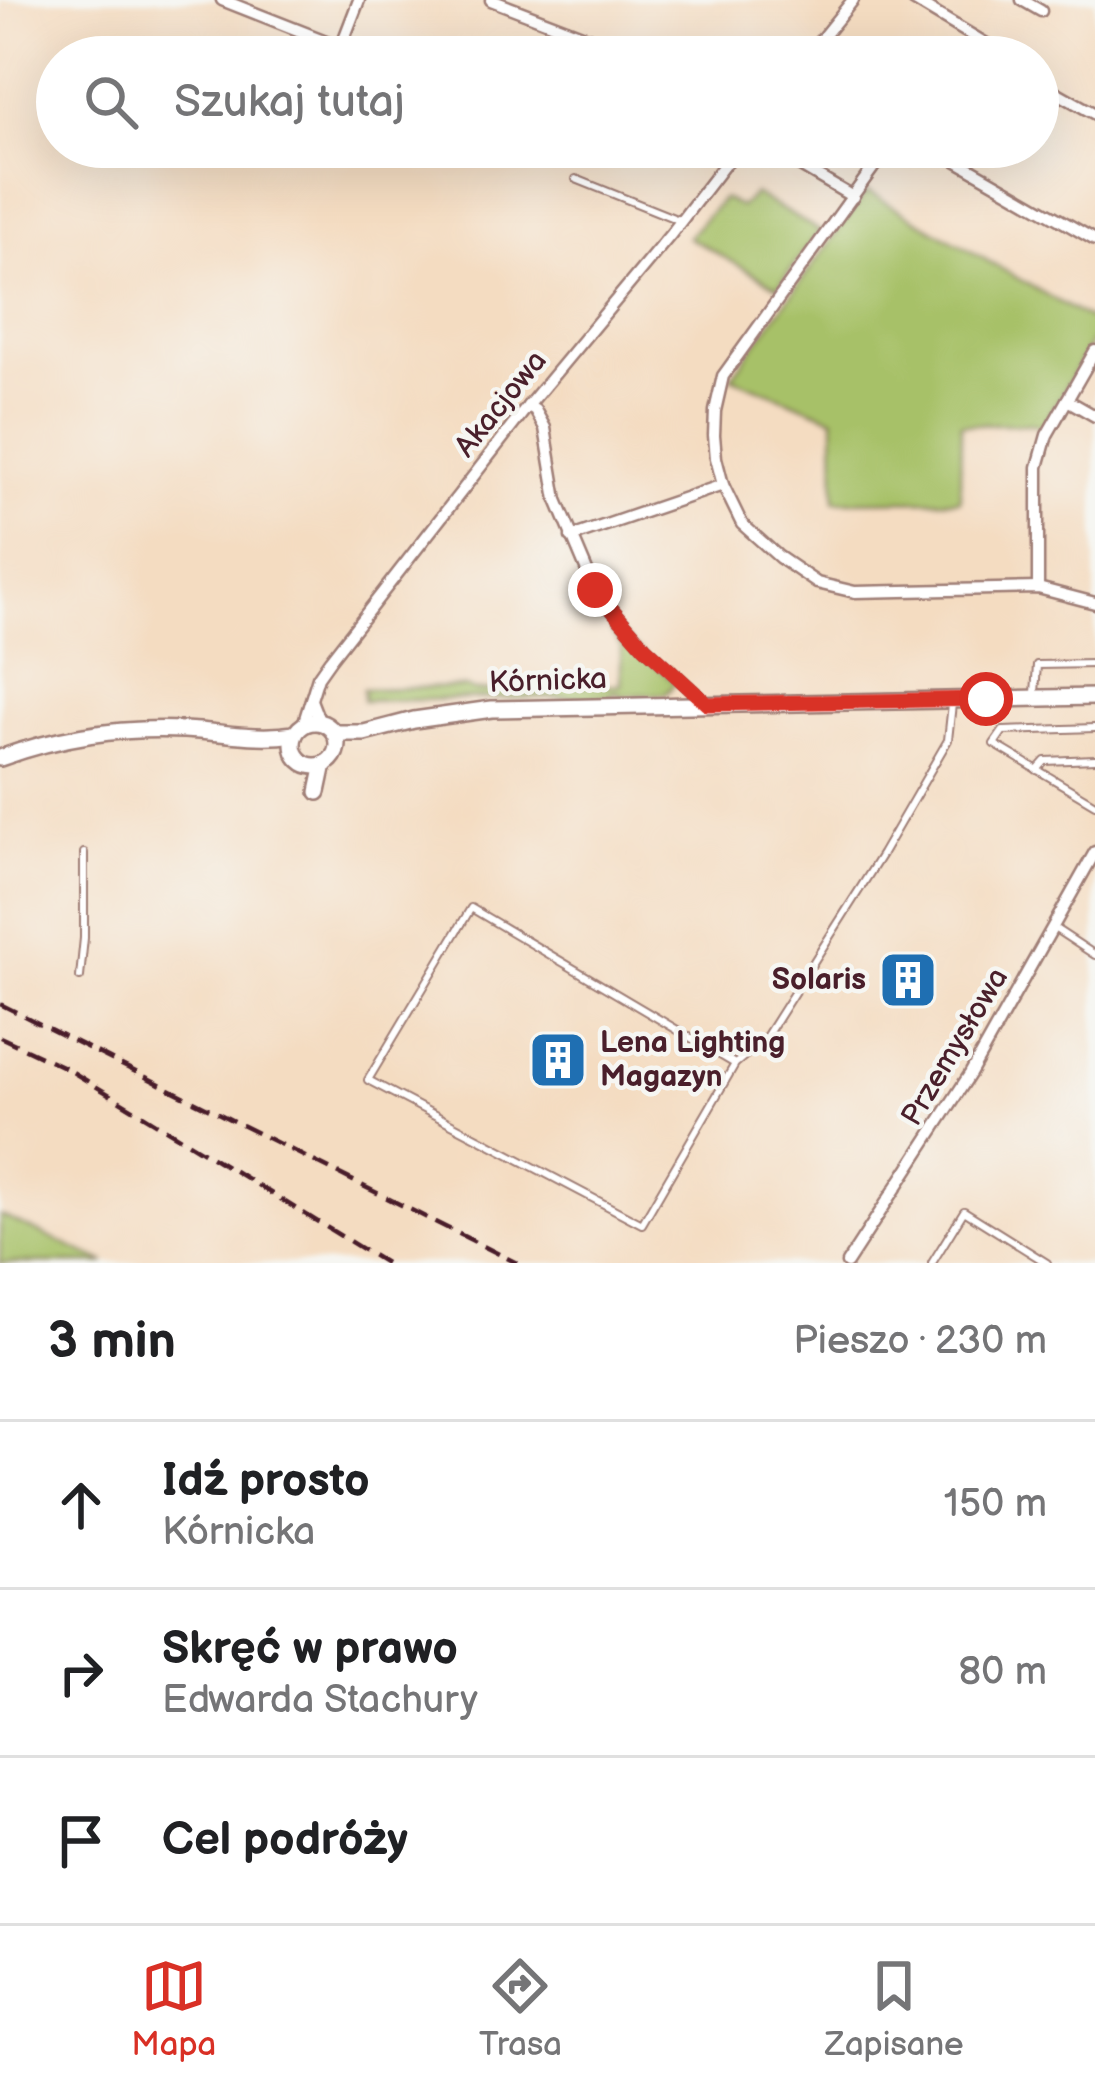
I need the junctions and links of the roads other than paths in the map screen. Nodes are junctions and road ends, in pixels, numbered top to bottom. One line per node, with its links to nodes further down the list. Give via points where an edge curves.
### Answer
1 (222, 0): 8 (street)
2 (359, 0): 9 (street)
3 (491, 0): 10 (street)
4 (853, 0): 11 (street)
5 (913, 0): 12 (street)
6 (1022, 0): 7 (street)
7 (1041, 11)
8 (303, 36)
9 (345, 36)
10 (584, 36)
11 (824, 36)
12 (971, 36)
13 (1059, 94): 14 (street)
14 (1095, 114)
15 (722, 168): 21 (street, Akacjowa)
16 (804, 168): 20 (street)
17 (873, 168): 20 (street)
18 (970, 168): 22 (street)
19 (576, 179): 21 (lane)
20 (853, 197): 27 (street, via 723,376 714,435)
21 (681, 221): 25 (street, Akacjowa)
22 (1095, 240)
23 (1095, 351): 24 (street)
24 (1067, 400): 26 (street); 29 (street, via 1038,467)
25 (528, 406): 28 (street, via 545,428); 37 (street, Akacjowa, via 318,677 310,698)
26 (1095, 416)
27 (723, 485): 28 (street); 29 (street, via 742,524 817,583 854,592)
28 (571, 537): 35 (street, via 595,590)
29 (1038, 588): 30 (street)
30 (1095, 603)
31 (1095, 664): 33 (lane, via 1037,665)
32 (1095, 697): 33 (street, Kórnicka)
33 (1035, 698): 34 (street, Kórnicka)
34 (952, 700): 35 (street, Kórnicka); 49 (lane, via 949,740 882,854 764,1040)
35 (707, 704): 37 (street, Kórnicka, via 492,709 364,733)
36 (1095, 728): 42 (lane, via 1003,730 994,744)
37 (318, 733): 38 (street); 41 (street); 41 (street, via 293,749)
38 (263, 739): 39 (street, via 104,731); 41 (street)
39 (0, 758)
40 (1095, 759): 42 (lane, via 1045,761)
41 (310, 762)
42 (1037, 770): 43 (lane)
43 (1095, 805)
44 (1095, 852): 46 (street, Przemysłowa)
45 (84, 853): 48 (lane)
46 (1054, 928): 47 (lane); 50 (street, Przemysłowa)
47 (1095, 955)
48 (80, 977)
49 (735, 1064): 49 (lane, via 642,1224 368,1080 471,908)
50 (847, 1263)
51 (932, 1263): 52 (lane, via 964,1211)
52 (1047, 1263)

